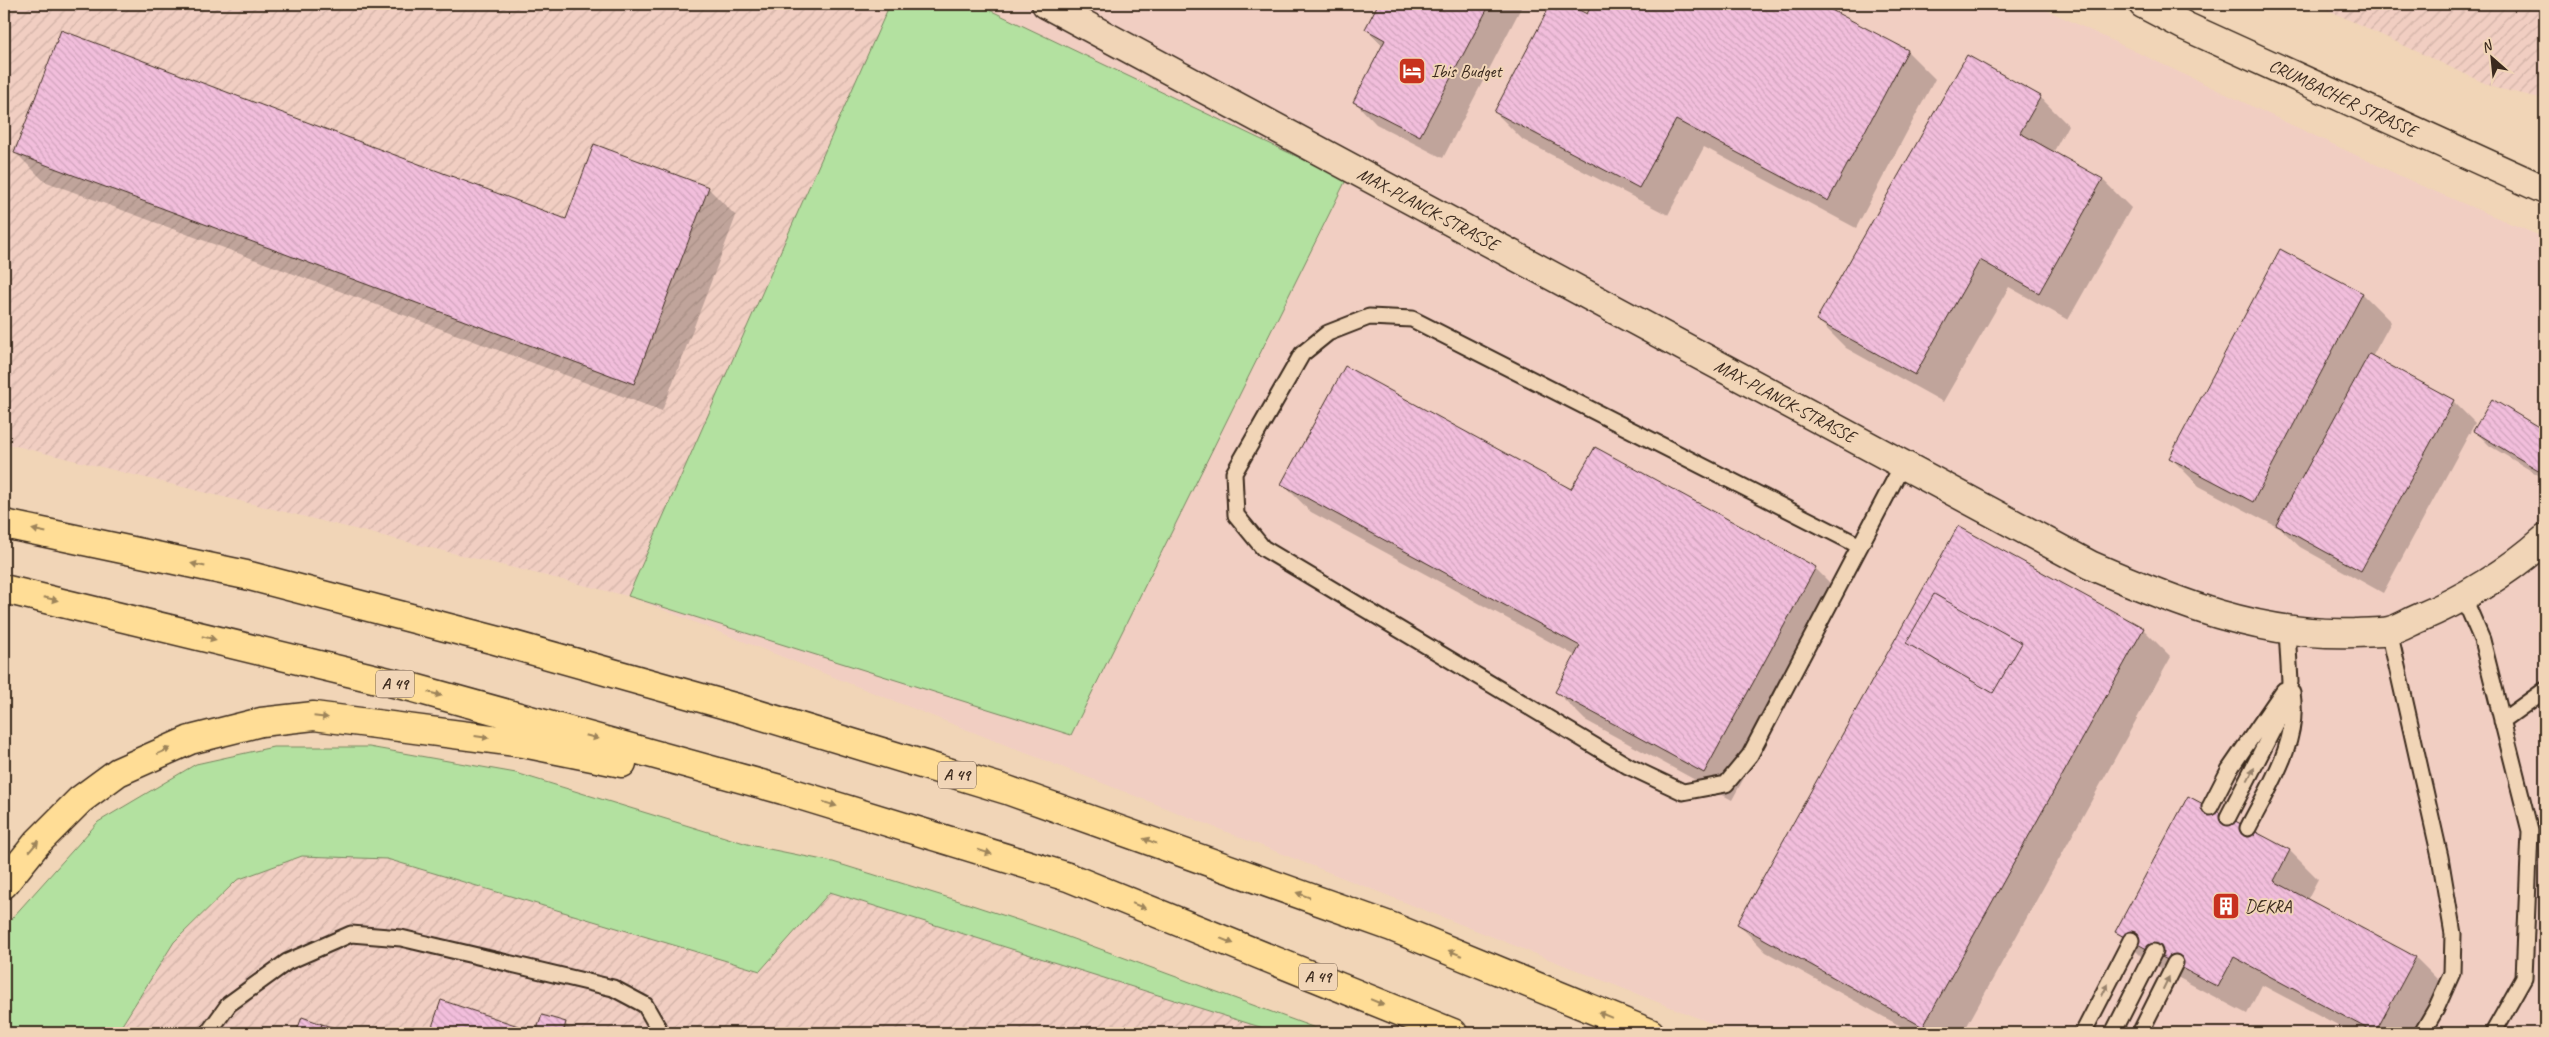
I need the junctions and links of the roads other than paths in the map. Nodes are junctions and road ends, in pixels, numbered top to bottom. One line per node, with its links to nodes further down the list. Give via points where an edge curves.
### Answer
1 (1046, 4): 4 (street, MAX-PLANCK-STRASSE)
2 (2143, 4): 3 (street, CRUMBACHER STRASSE)
3 (2545, 190)
4 (1903, 464): 7 (lane); 10 (street, MAX-PLANCK-STRASSE, via 2090,565 2158,595 2215,614)
5 (4, 524): 26 (highway, A 49, one-way to 5, via 1392,927 998,787 466,632 246,575)
6 (2545, 539): 9 (street, MAX-PLANCK-STRASSE, via 2522,560)
7 (1860, 546): 7 (lane, via 1750,755 1726,784 1683,792 1628,766 1263,548 1236,515 1234,473 1302,354 1328,333 1369,316 1412,319)
8 (4, 589): 15 (highway, A 49, one-way to 15, via 414,688)
9 (2464, 596): 11 (street, MAX-PLANCK-STRASSE); 14 (lane, via 2482,640)
10 (2287, 630): 11 (street, MAX-PLANCK-STRASSE); 12 (lane)
11 (2390, 631): 30 (lane, via 2440,857 2453,934 2452,973)
12 (2290, 682): 16 (lane, via 2230,770); 17 (lane, one-way to 12, via 2272,735 2285,706); 18 (lane, via 2293,720 2287,749)
13 (2545, 690): 14 (lane)
14 (2502, 721): 31 (lane, via 2530,831 2524,978)
15 (783, 790): 19 (highway, one-way to 15, via 36,843 80,800 118,772 190,740 261,722 314,716 485,738); 25 (highway, A 49, one-way to 25, via 1068,877)
16 (2210, 807)
17 (2228, 816)
18 (2248, 828)
19 (4, 884)
20 (2131, 940): 27 (lane, one-way to 20)
21 (2154, 952): 28 (lane)
22 (2175, 963): 29 (lane, one-way to 22)
23 (208, 1033): 24 (lane, via 229,1004 287,962 351,934 401,938 613,988 645,1005)
24 (662, 1033)
25 (1453, 1033)
26 (1650, 1033)
27 (2083, 1033)
28 (2113, 1033)
29 (2140, 1033)
30 (2422, 1033)
31 (2493, 1033)

